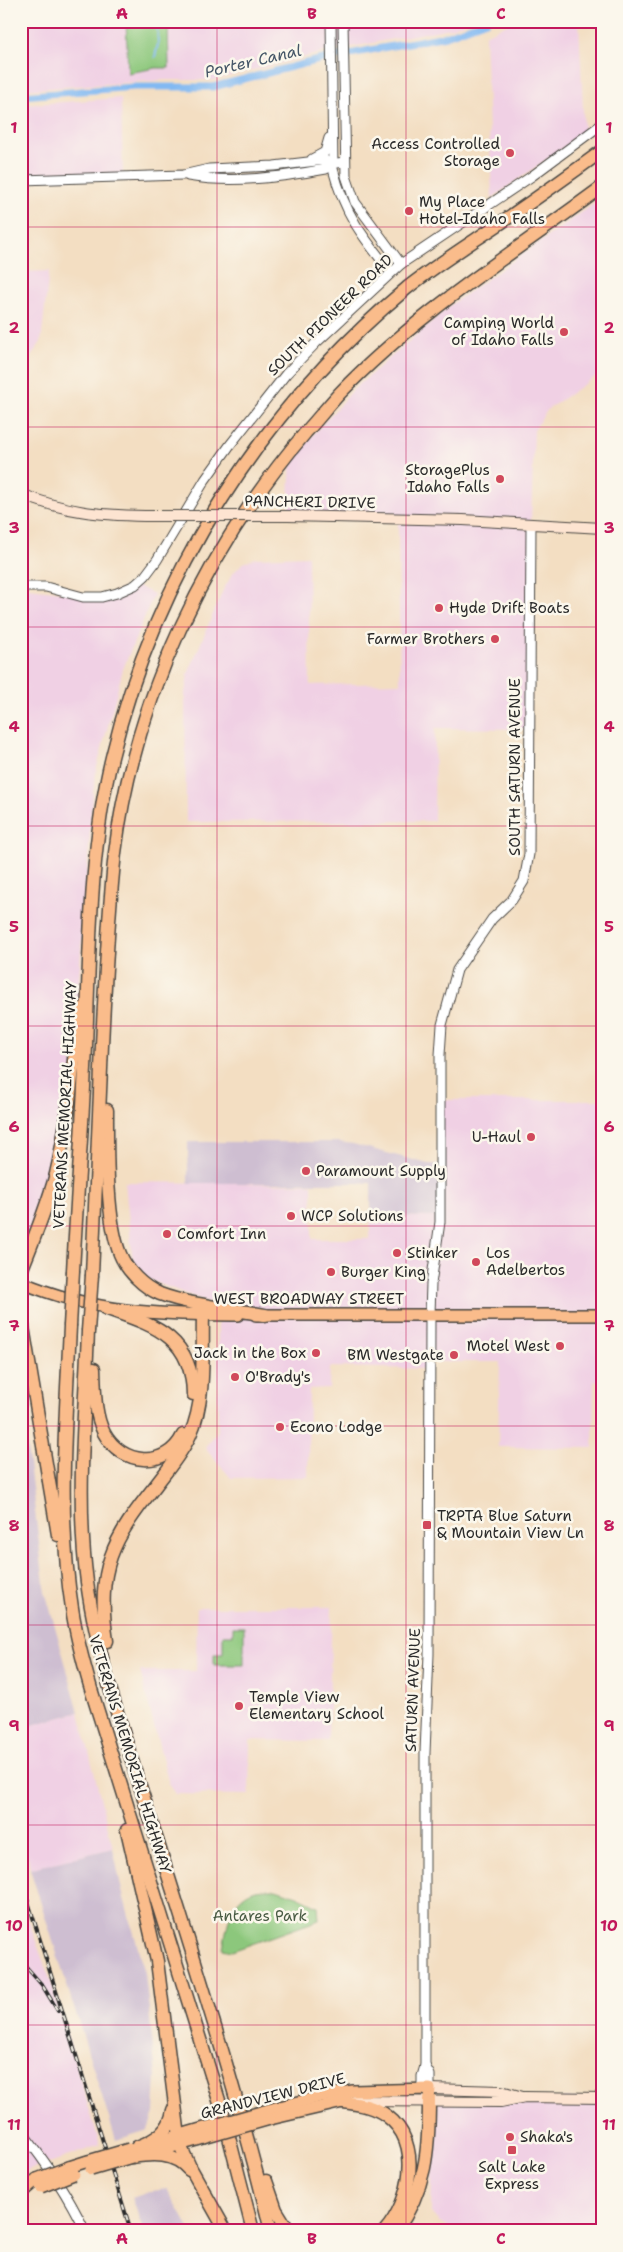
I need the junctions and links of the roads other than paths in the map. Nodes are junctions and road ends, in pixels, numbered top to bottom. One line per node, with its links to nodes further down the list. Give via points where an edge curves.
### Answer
1 (331, 21): 4 (street)
2 (344, 21): 7 (street)
3 (602, 124): 12 (street, SOUTH PIONEER ROAD, via 532,176)
4 (332, 125): 6 (street, via 326,150); 8 (street)
5 (602, 151): 18 (highway, VETERANS MEMORIAL HIGHWAY, via 408,287 338,352 283,413 220,502 178,575 128,696 111,758 98,835)
6 (301, 162): 8 (street, via 325,160); 9 (street, via 209,169)
7 (345, 162): 8 (street); 12 (street, via 346,176 356,202)
8 (331, 164): 9 (street, via 326,169 268,177 211,180); 13 (street, via 350,218)
9 (183, 175): 10 (street)
10 (21, 180)
11 (602, 188): 19 (highway, VETERANS MEMORIAL HIGHWAY, via 462,289 384,351 340,393 285,457 232,532 203,580 174,644 138,746 115,852)
12 (401, 264): 13 (street, SOUTH PIONEER ROAD)
13 (391, 272): 17 (street, SOUTH PIONEER ROAD, via 310,350 258,408 206,480 157,560 135,585 102,597 83,597 46,587)
14 (21, 494): 15 (main road, PANCHERI DRIVE, bridge, via 65,509 96,515 288,516)
15 (531, 524): 16 (main road, PANCHERI DRIVE); 24 (street, SOUTH SATURN AVENUE, via 530,854 524,881 512,900 492,919 458,970 445,1010 440,1055 440,1222)
16 (602, 528)
17 (21, 588)
18 (90, 934): 20 (highway, via 61,1152 46,1207); 29 (highway, VETERANS MEMORIAL HIGHWAY, bridge, via 64,1464 64,1517)
19 (106, 971): 26 (highway, via 109,1172 113,1228 120,1256 135,1277 158,1293); 28 (highway, VETERANS MEMORIAL HIGHWAY, bridge)
20 (21, 1271)
21 (21, 1282): 22 (main road, WEST BROADWAY STREET, via 62,1298)
22 (105, 1308): 23 (main road, WEST BROADWAY STREET); 28 (highway, via 158,1328 183,1352 189,1365 193,1392 191,1411 180,1442 169,1453 146,1460 122,1454 111,1444 96,1406)
23 (203, 1314): 26 (main road, WEST BROADWAY STREET); 31 (highway, via 199,1403 194,1426 180,1453 121,1532 106,1572 104,1620 107,1647)
24 (430, 1314): 26 (main road, WEST BROADWAY STREET); 27 (main road, WEST BROADWAY STREET); 33 (street, SATURN AVENUE, via 429,1654 425,1753 425,2066 430,2076)
25 (21, 1315): 29 (highway)
26 (265, 1315)
27 (602, 1316)
28 (91, 1331): 31 (highway, VETERANS MEMORIAL HIGHWAY, via 81,1498 86,1573 103,1659)
29 (72, 1606): 30 (highway, VETERANS MEMORIAL HIGHWAY)
30 (90, 1690): 35 (highway, via 152,1933); 46 (highway, VETERANS MEMORIAL HIGHWAY, via 222,2110)
31 (132, 1758): 32 (highway, VETERANS MEMORIAL HIGHWAY)
32 (236, 2094): 47 (highway, VETERANS MEMORIAL HIGHWAY); 48 (highway, via 276,2210)
33 (426, 2095): 34 (main road, GRANDVIEW DRIVE, via 501,2102 525,2098); 36 (main road, GRANDVIEW DRIVE); 37 (main road, GRANDVIEW DRIVE, via 353,2091 322,2096); 43 (highway, via 428,2154 424,2175 408,2213)
34 (602, 2098)
35 (175, 2100): 39 (highway); 40 (highway, via 166,2130)
36 (343, 2102): 37 (main road, GRANDVIEW DRIVE); 43 (highway, via 377,2110 392,2120 408,2147 409,2173 403,2200)
37 (269, 2115): 39 (main road, GRANDVIEW DRIVE, bridge)
38 (21, 2131): 44 (street, via 63,2189)
39 (179, 2140): 40 (main road, GRANDVIEW DRIVE); 41 (highway)
40 (133, 2151): 41 (highway, via 177,2159); 42 (main road, GRANDVIEW DRIVE, bridge, via 71,2170)
41 (201, 2185): 45 (highway)
42 (21, 2193)
43 (391, 2228)
44 (85, 2231)
45 (226, 2231)
46 (253, 2231)
47 (271, 2231)
48 (289, 2231)

